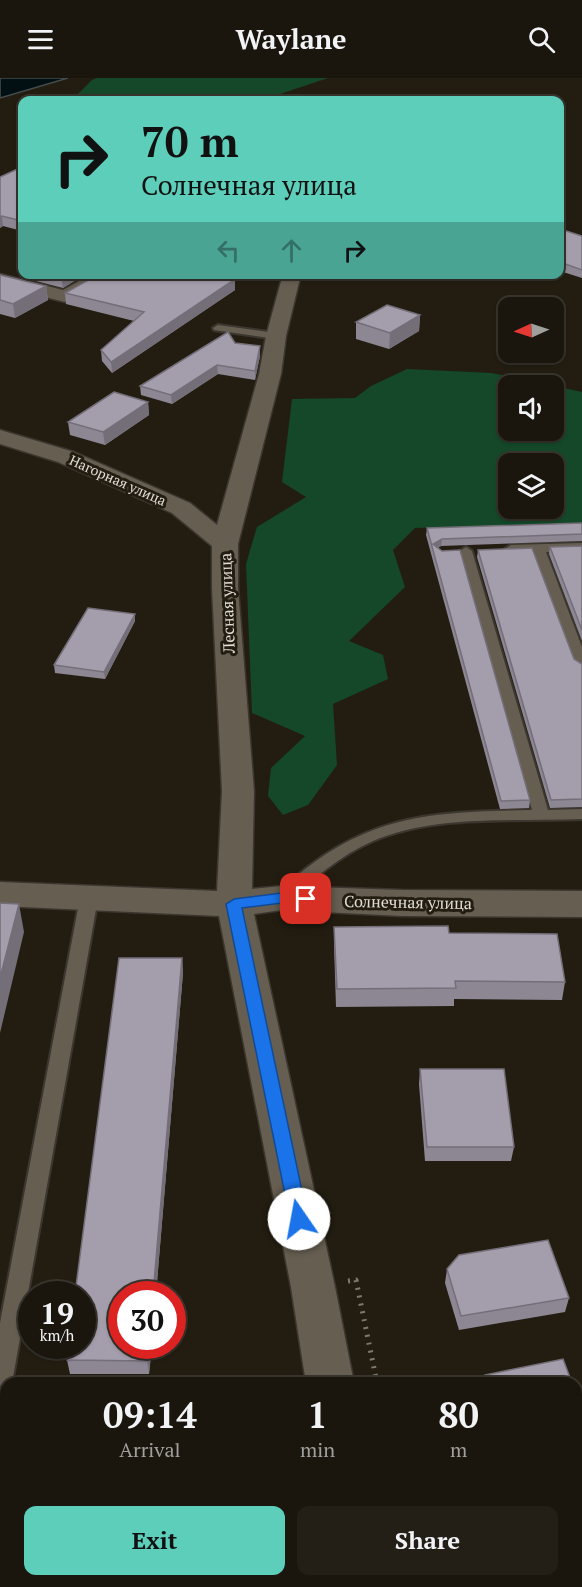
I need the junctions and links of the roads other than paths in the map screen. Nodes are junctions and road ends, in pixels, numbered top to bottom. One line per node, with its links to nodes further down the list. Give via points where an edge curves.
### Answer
1 (97, 279): 3 (street, via 65,296)
2 (291, 279): 5 (street, Лесная улица)
3 (0, 280)
4 (218, 328): 5 (lane)
5 (276, 336): 7 (street, Лесная улица, via 270,374)
6 (0, 437): 7 (street, Нагорная улица, via 66,458 181,508)
7 (225, 544): 18 (street, Лесная улица, via 238,791)
8 (582, 547): 9 (lane)
9 (538, 548): 10 (lane); 12 (lane)
10 (502, 549)
11 (450, 551): 14 (lane, via 472,550)
12 (582, 666)
13 (582, 814): 14 (lane)
14 (542, 816): 17 (lane, via 440,821 381,832 349,845 308,872)
15 (0, 894): 16 (street, Солнечная улица)
16 (88, 898): 18 (street, Солнечная улица); 20 (lane)
17 (282, 898): 18 (street, Солнечная улица); 19 (street, Солнечная улица)
18 (234, 904): 21 (street, Лесная улица)
19 (582, 904)
20 (1, 1377)
21 (329, 1377)

